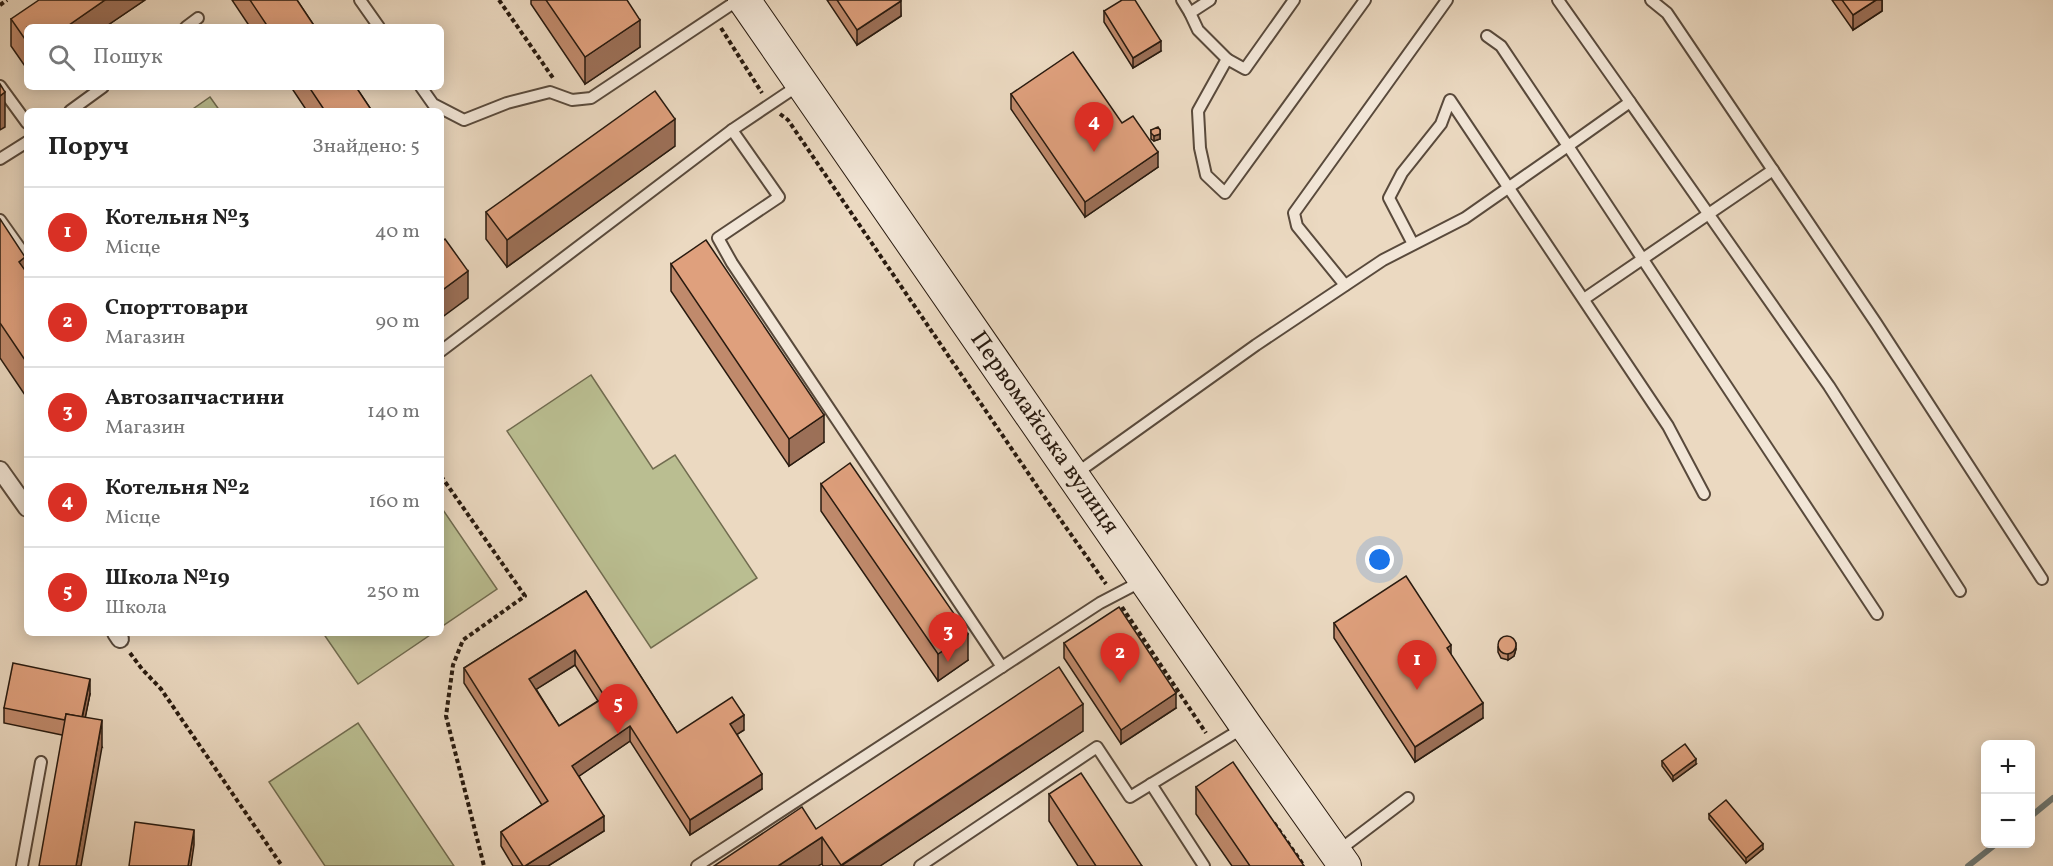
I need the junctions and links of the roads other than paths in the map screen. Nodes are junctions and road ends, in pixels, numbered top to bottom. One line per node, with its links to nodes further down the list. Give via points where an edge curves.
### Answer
1 (360, 0): 14 (lane)
2 (738, 0): 24 (lane, via 591,98 572,100 550,92 464,120)
3 (744, 0): 17 (main road, Первомайська вулиця)
4 (1182, 0): 11 (lane)
5 (1210, 0): 11 (lane)
6 (1294, 0): 16 (lane, via 1245,69)
7 (1365, 0): 16 (lane, via 1225,193 1206,175 1198,111)
8 (1447, 0): 37 (lane, via 1294,213 1297,226)
9 (1558, 0): 21 (lane)
10 (1651, 0): 30 (lane, via 1667,13)
11 (1190, 12): 16 (lane, via 1198,30)
12 (198, 18): 13 (lane)
13 (190, 24)
14 (377, 24)
15 (1487, 36): 28 (lane, via 1501,46)
16 (1227, 59)
17 (801, 84): 26 (lane); 41 (main road, Первомайська вулиця)
18 (0, 86): 25 (lane)
19 (99, 90): 22 (lane)
20 (423, 90): 23 (lane)
21 (1630, 102): 28 (lane); 32 (lane)
22 (74, 108)
23 (441, 108)
24 (444, 110)
25 (24, 119)
26 (732, 130): 39 (lane); 48 (lane, via 779,197 718,238)
27 (24, 144): 29 (lane)
28 (1568, 146): 31 (lane); 36 (lane)
29 (0, 159)
30 (1773, 170): 32 (lane); 45 (lane)
31 (1510, 187): 34 (lane, via 1465,218); 34 (lane, via 1450,100 1441,124 1402,173 1389,198); 38 (lane)
32 (1708, 213): 36 (lane); 46 (lane, via 1829,386)
33 (0, 220): 35 (lane)
34 (1413, 244): 37 (lane)
35 (24, 254)
36 (1642, 259): 38 (lane); 47 (lane)
37 (1345, 285): 41 (lane)
38 (1584, 299): 42 (lane, via 1668,426)
39 (444, 349)
40 (0, 470): 43 (street)
41 (1074, 475): 44 (main road, Первомайська вулиця)
42 (1704, 494)
43 (24, 504)
44 (1145, 579): 48 (lane, via 1100,603); 49 (main road, Первомайська вулиця)
45 (2042, 579)
46 (1960, 591)
47 (1877, 614)
48 (1002, 667): 55 (lane)
49 (1246, 726): 51 (lane); 53 (main road, Первомайська вулиця)
50 (41, 762): 54 (lane)
51 (1151, 784): 56 (lane, via 1130,797 1097,747); 57 (lane)
52 (1408, 798): 53 (lane)
53 (1340, 860)
54 (22, 866)
55 (697, 866)
56 (920, 866)
57 (1204, 866)

